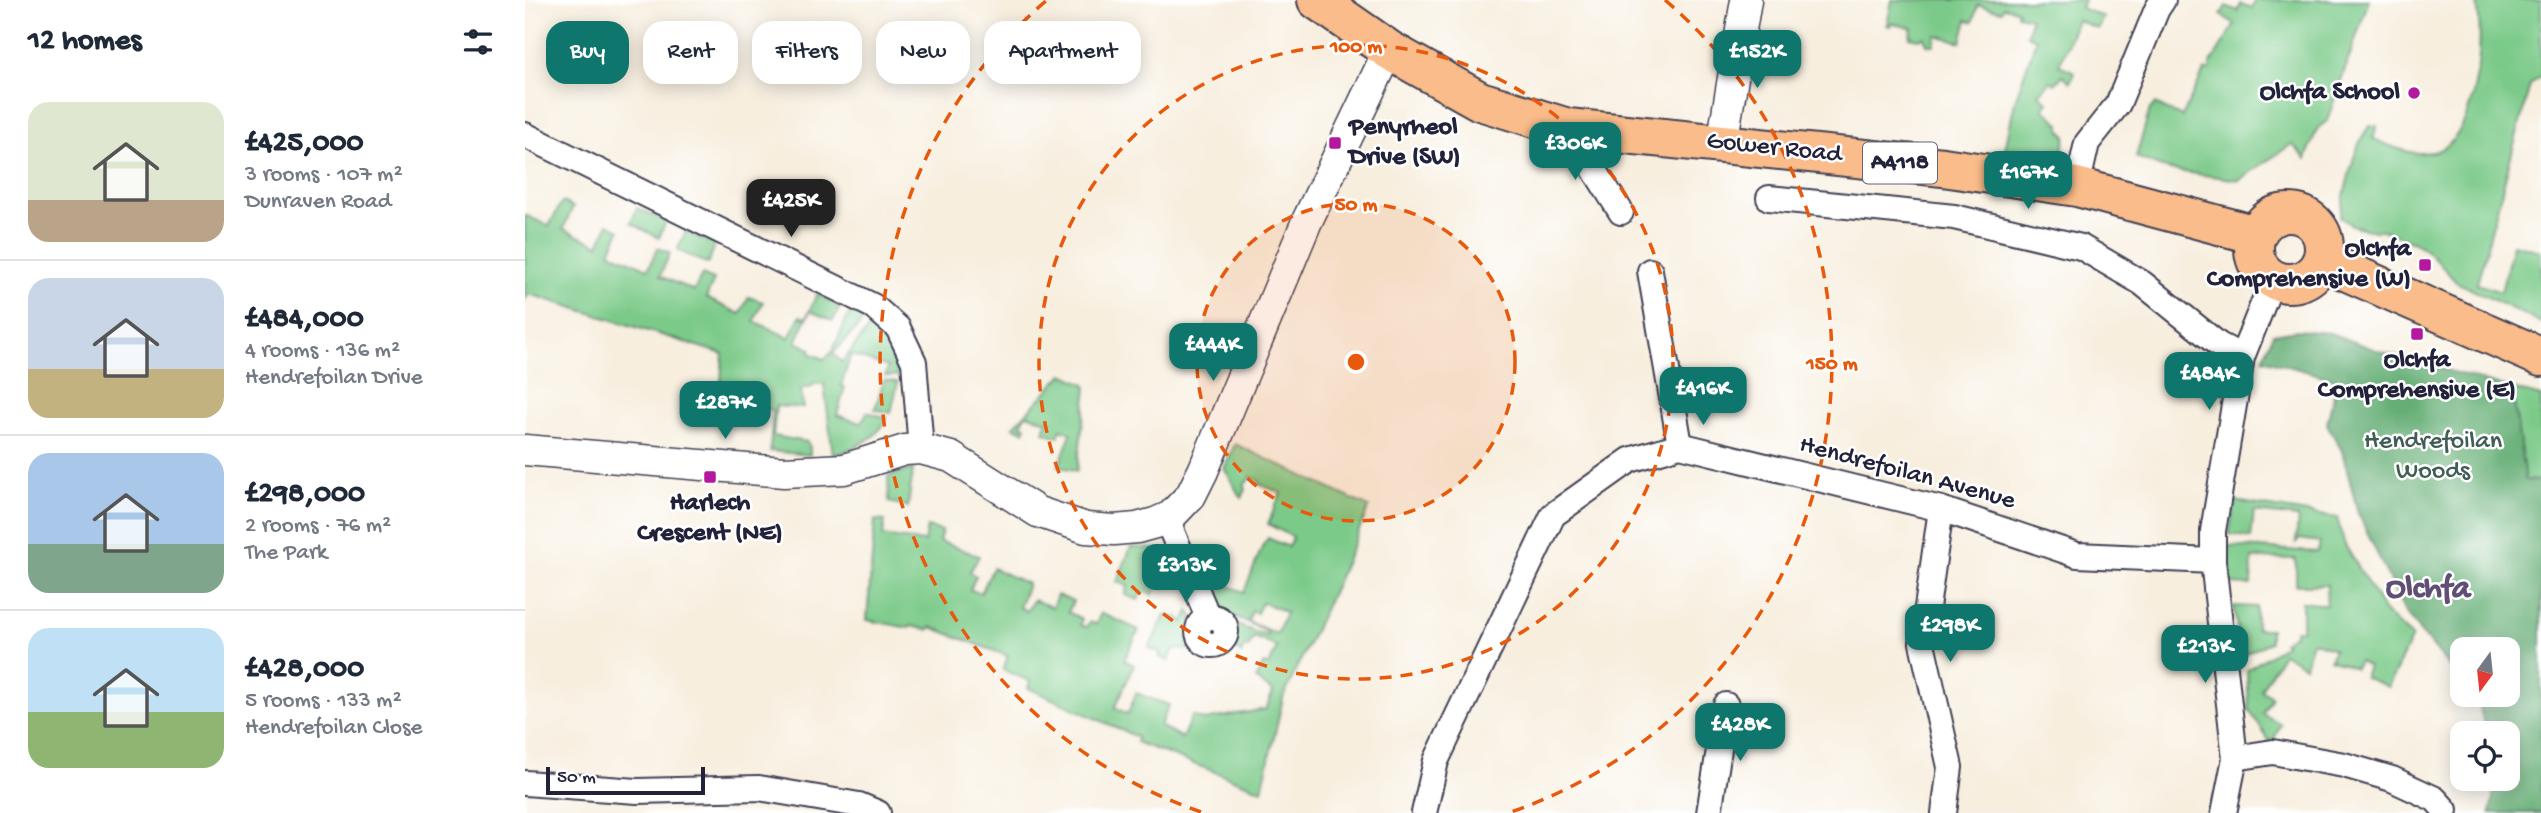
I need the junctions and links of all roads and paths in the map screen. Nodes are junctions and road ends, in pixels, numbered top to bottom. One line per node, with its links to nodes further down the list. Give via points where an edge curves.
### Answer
1 (1317, 0): 4 (main road, Gower Road / A4118)
2 (1746, 0): 7 (street)
3 (2164, 0): 8 (street, via 2118,104 2087,143)
4 (1389, 50): 5 (main road, Gower Road / A4118, via 1481,101); 21 (street, via 1307,221 1203,471 1191,495)
5 (1569, 128): 7 (main road, Gower Road / A4118); 10 (street)
6 (525, 135): 18 (street, via 873,306 898,328 914,362)
7 (1722, 144): 8 (main road, Gower Road / A4118, via 1943,167)
8 (2077, 187): 11 (main road, Gower Road / A4118)
9 (1769, 198): 15 (street, via 1954,217 2081,247 2143,283 2219,345)
10 (1621, 212)
11 (2256, 235): 12 (main road, via 2269,218 2300,214 2310,218 2322,233); 14 (main road, via 2256,261)
12 (2323, 261): 14 (main road, via 2296,283); 16 (main road)
13 (1650, 271): 17 (street)
14 (2273, 279): 15 (street)
15 (2242, 357): 22 (street, via 2213,531)
16 (2541, 357)
17 (1680, 445): 20 (street, Hendrefoilan Avenue); 29 (street, via 1630,460 1553,515 1436,761)
18 (921, 449): 19 (street, via 844,469 785,472); 21 (street, via 951,457 1038,512 1086,528 1137,528)
19 (525, 450)
20 (1941, 509): 22 (street, Hendrefoilan Avenue, via 2077,555); 31 (street, via 1921,643 1950,767)
21 (1171, 516): 23 (street, via 1172,532)
22 (2213, 561): 25 (street)
23 (1208, 617)
24 (1726, 705): 30 (street)
25 (2235, 758): 27 (street, via 2273,752 2344,765 2392,779 2435,799); 32 (street)
26 (525, 783): 28 (street, via 636,791 759,788 859,805)
27 (2445, 810)
28 (878, 813)
29 (1424, 813)
30 (1709, 813)
31 (1944, 813)
32 (2224, 813)

